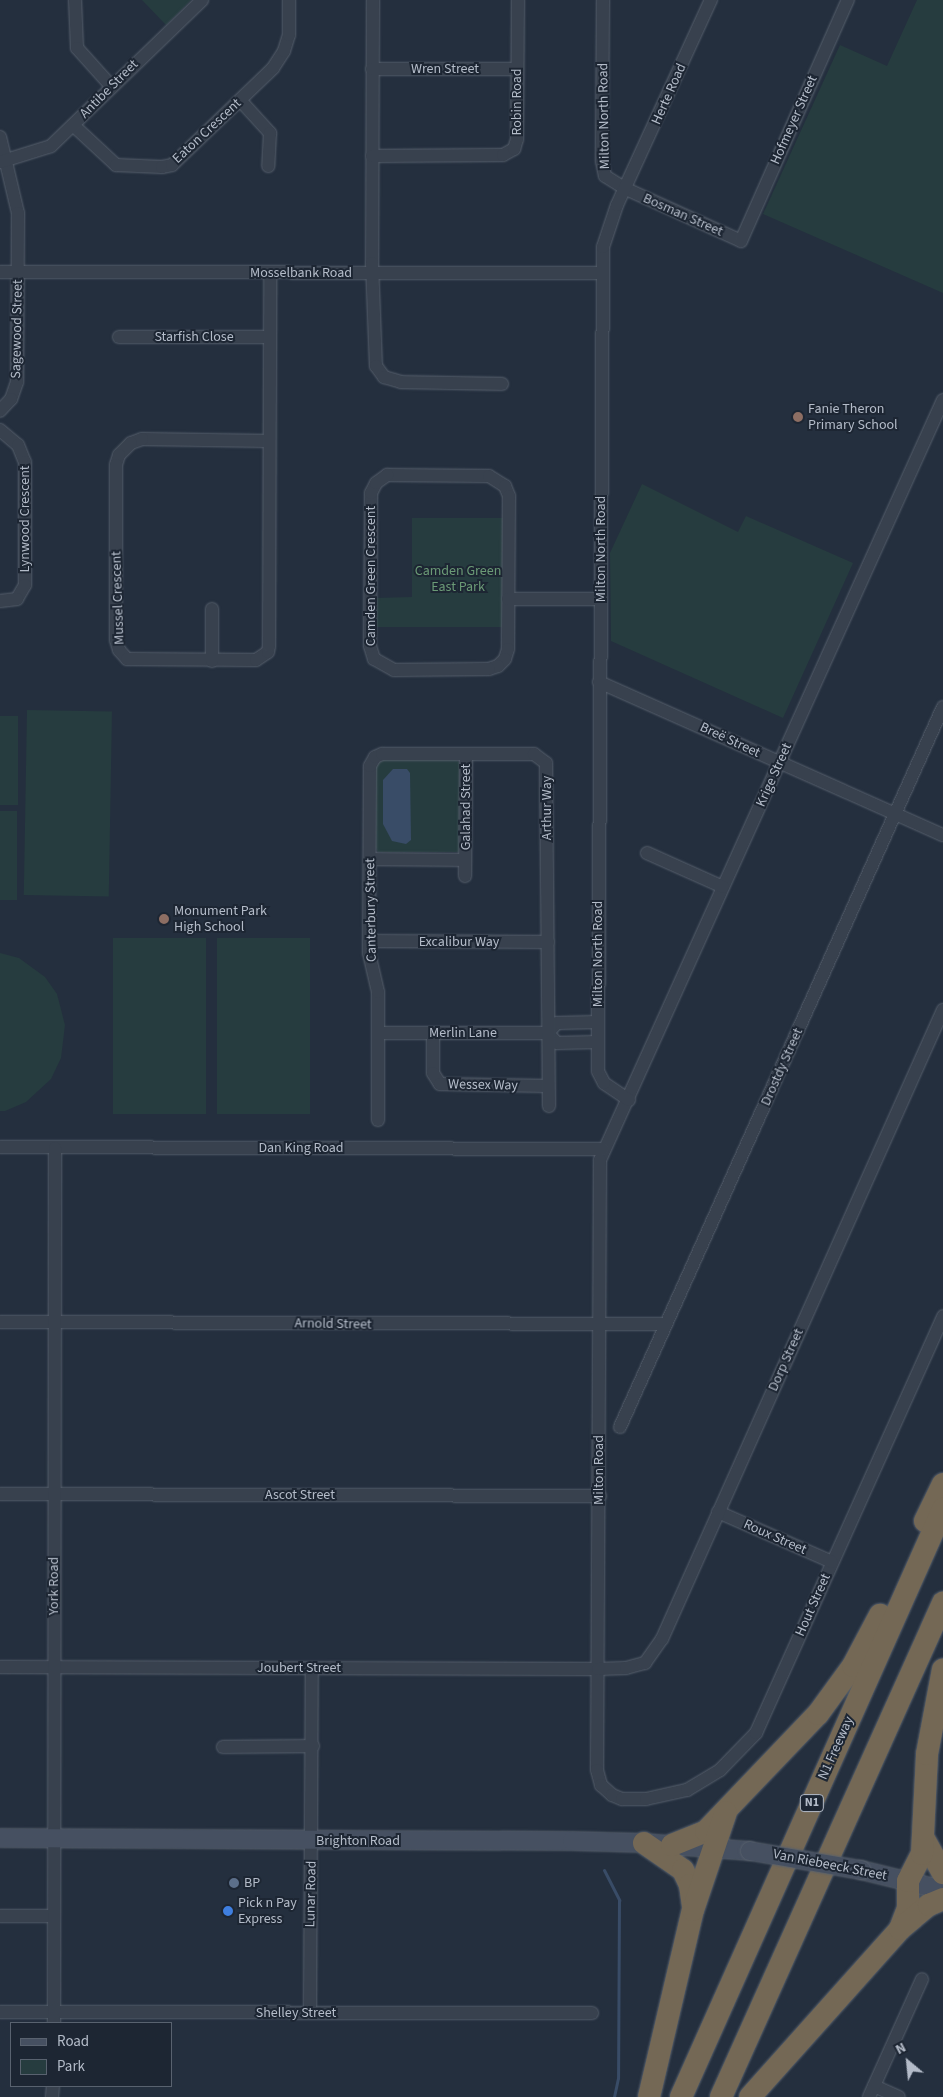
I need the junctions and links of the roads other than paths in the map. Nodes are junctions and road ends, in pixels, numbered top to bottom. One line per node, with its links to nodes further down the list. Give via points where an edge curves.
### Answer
1 (75, 0): 11 (street, via 77,48)
2 (202, 0): 11 (street, Antibe Street)
3 (290, 0): 12 (street, Eaton Crescent, via 289,34 284,51 273,68)
4 (373, 0): 9 (street)
5 (518, 0): 10 (street, Robin Road)
6 (603, 0): 18 (street, Milton North Road, via 602,162 607,178)
7 (711, 0): 18 (street, Herte Road)
8 (848, 0): 19 (street, Hofmeyer Street)
9 (372, 69): 10 (street, Wren Street); 15 (street)
10 (517, 70): 15 (street, Robin Road, via 517,139 514,149 508,154)
11 (112, 87): 13 (street, Antibe Street)
12 (240, 100): 13 (street, Eaton Crescent, via 178,162 162,167 116,165); 17 (street, via 270,133)
13 (73, 125): 16 (street, Antibe Street, via 44,150)
14 (0, 137): 16 (street, Sagewood Street)
15 (372, 156): 23 (street)
16 (3, 161): 21 (street, Sagewood Street, via 18,204)
17 (268, 166)
18 (626, 189): 19 (street, Bosman Street); 24 (street, Milton North Road, via 604,239)
19 (741, 241)
20 (0, 272): 21 (street, Mosselbank Road)
21 (18, 272): 22 (street, Mosselbank Road); 29 (street, Sagewood Street, via 17,382 11,398)
22 (270, 273): 23 (street, Mosselbank Road); 26 (street, Mussel Crescent)
23 (373, 273): 24 (street, Mosselbank Road); 27 (street, via 375,360 384,377 401,382)
24 (602, 273): 33 (street, Milton North Road)
25 (120, 337): 26 (street, Starfish Close)
26 (268, 337): 31 (street, Mussel Crescent)
27 (502, 384)
28 (943, 400): 41 (street, Krige Street)
29 (0, 411)
30 (0, 430): 34 (street, Lynwood Crescent, via 18,445 25,462 25,585 17,599)
31 (269, 440): 36 (street, Mussel Crescent, via 268,652 256,660); 36 (street, Mussel Crescent, via 142,439 126,446 117,460 119,650 131,660)
32 (508, 599): 32 (street, Camden Green Crescent, via 507,655 498,666 489,669 394,670 378,664 371,653 370,589 372,493 379,479 387,475 489,476 501,482 509,496); 33 (street)
33 (600, 599): 37 (street, Milton North Road)
34 (0, 601)
35 (212, 609): 36 (street)
36 (212, 661)
37 (599, 682): 41 (street, Breë Street); 52 (street, Milton North Road)
38 (943, 707): 42 (street, Drostdy Street)
39 (466, 754): 40 (street, Arthur Way, via 382,754); 46 (street, Galahad Street); 50 (street, Arthur Way, via 534,754 546,762)
40 (372, 760): 45 (street, Canterbury Street)
41 (779, 762): 42 (street, Breë Street); 48 (street, Krige Street)
42 (895, 814): 43 (street, Breë Street); 68 (street, Drostdy Street)
43 (943, 836)
44 (646, 853): 48 (street)
45 (370, 859): 46 (street, Galahad Street); 49 (street, Canterbury Street)
46 (466, 860): 47 (street, Galahad Street)
47 (465, 876)
48 (723, 887): 58 (street, Krige Street)
49 (369, 942): 50 (street, Excalibur Way); 53 (street, Canterbury Street, via 370,964 378,992)
50 (548, 942): 55 (street, Arthur Way)
51 (943, 1010): 75 (street, Dorp Street)
52 (598, 1022): 55 (street, Merlin Lane, via 557,1023); 56 (street, Milton North Road)
53 (378, 1033): 54 (street, Merlin Lane); 60 (street, Canterbury Street)
54 (433, 1033): 55 (street, Merlin Lane); 57 (street, Wessex Way, via 433,1073 440,1084)
55 (548, 1033): 56 (street, Merlin Lane, via 557,1043); 57 (street)
56 (598, 1042): 58 (street, Milton North Road, via 600,1076)
57 (548, 1086): 59 (street)
58 (629, 1100): 63 (street, Krige Street)
59 (549, 1106)
60 (378, 1120)
61 (0, 1147): 62 (street, Dan King Road)
62 (55, 1148): 63 (street, Dan King Road); 66 (street, York Road)
63 (603, 1149): 67 (street, Milton Road, via 599,1172)
64 (943, 1316): 76 (street, Hout Street)
65 (0, 1322): 66 (street, Arnold Street)
66 (54, 1322): 67 (street, Arnold Street); 72 (street, York Road)
67 (599, 1324): 68 (street, Arnold Street); 73 (street, Milton Road)
68 (666, 1324): 69 (street, Drostdy Street)
69 (620, 1426)
70 (943, 1484): 86 (highway, via 867,1642 844,1680 818,1714)
71 (0, 1494): 72 (street, Ascot Street)
72 (54, 1495): 73 (street, Ascot Street); 79 (street, York Road)
73 (600, 1496): 81 (street, Milton Road)
74 (943, 1509): 109 (highway, N1 Freeway / N1)
75 (718, 1512): 76 (street, Roux Street); 81 (street, Dorp Street, via 655,1653 638,1666)
76 (832, 1562): 85 (street, Hout Street, via 756,1733 744,1750 720,1770 677,1793 622,1800)
77 (943, 1603): 110 (highway)
78 (0, 1667): 79 (street, Joubert Street)
79 (55, 1667): 80 (street, Joubert Street); 88 (street, York Road)
80 (312, 1669): 81 (street, Joubert Street); 83 (street, Lunar Road)
81 (598, 1669): 85 (street, Milton Road, via 597,1770)
82 (943, 1669): 89 (highway, via 927,1754)
83 (313, 1746): 84 (street); 90 (street, Lunar Road)
84 (223, 1747)
85 (605, 1790)
86 (727, 1809): 92 (highway, via 700,1834); 93 (highway)
87 (0, 1838): 88 (main road, Brighton Road)
88 (53, 1838): 90 (main road, Brighton Road); 100 (street, York Road)
89 (924, 1839): 94 (highway); 95 (highway, via 918,1863)
90 (313, 1841): 91 (main road, Brighton Road); 104 (street, Lunar Road)
91 (644, 1843): 92 (main road, Brighton Road); 98 (highway, via 683,1870 690,1885)
92 (672, 1845): 93 (main road, Brighton Road)
93 (715, 1847): 95 (main road, Van Riebeeck Street, bridge); 98 (highway, via 707,1862)
94 (943, 1874)
95 (908, 1880): 96 (main road, Van Riebeeck Street); 101 (highway, via 908,1908)
96 (943, 1890)
97 (943, 1899): 101 (highway, via 929,1905)
98 (693, 1910): 108 (highway)
99 (0, 1916): 100 (street)
100 (52, 1916): 106 (street, York Road)
101 (900, 1928): 111 (highway)
102 (922, 1979): 107 (street)
103 (0, 2012): 106 (street, Shelley Street)
104 (310, 2013): 105 (street, Shelley Street); 106 (street, Shelley Street)
105 (592, 2013)
106 (54, 2018)
107 (872, 2092): 112 (street)
108 (649, 2097)
109 (681, 2097)
110 (721, 2097)
111 (750, 2097)
112 (898, 2097)

